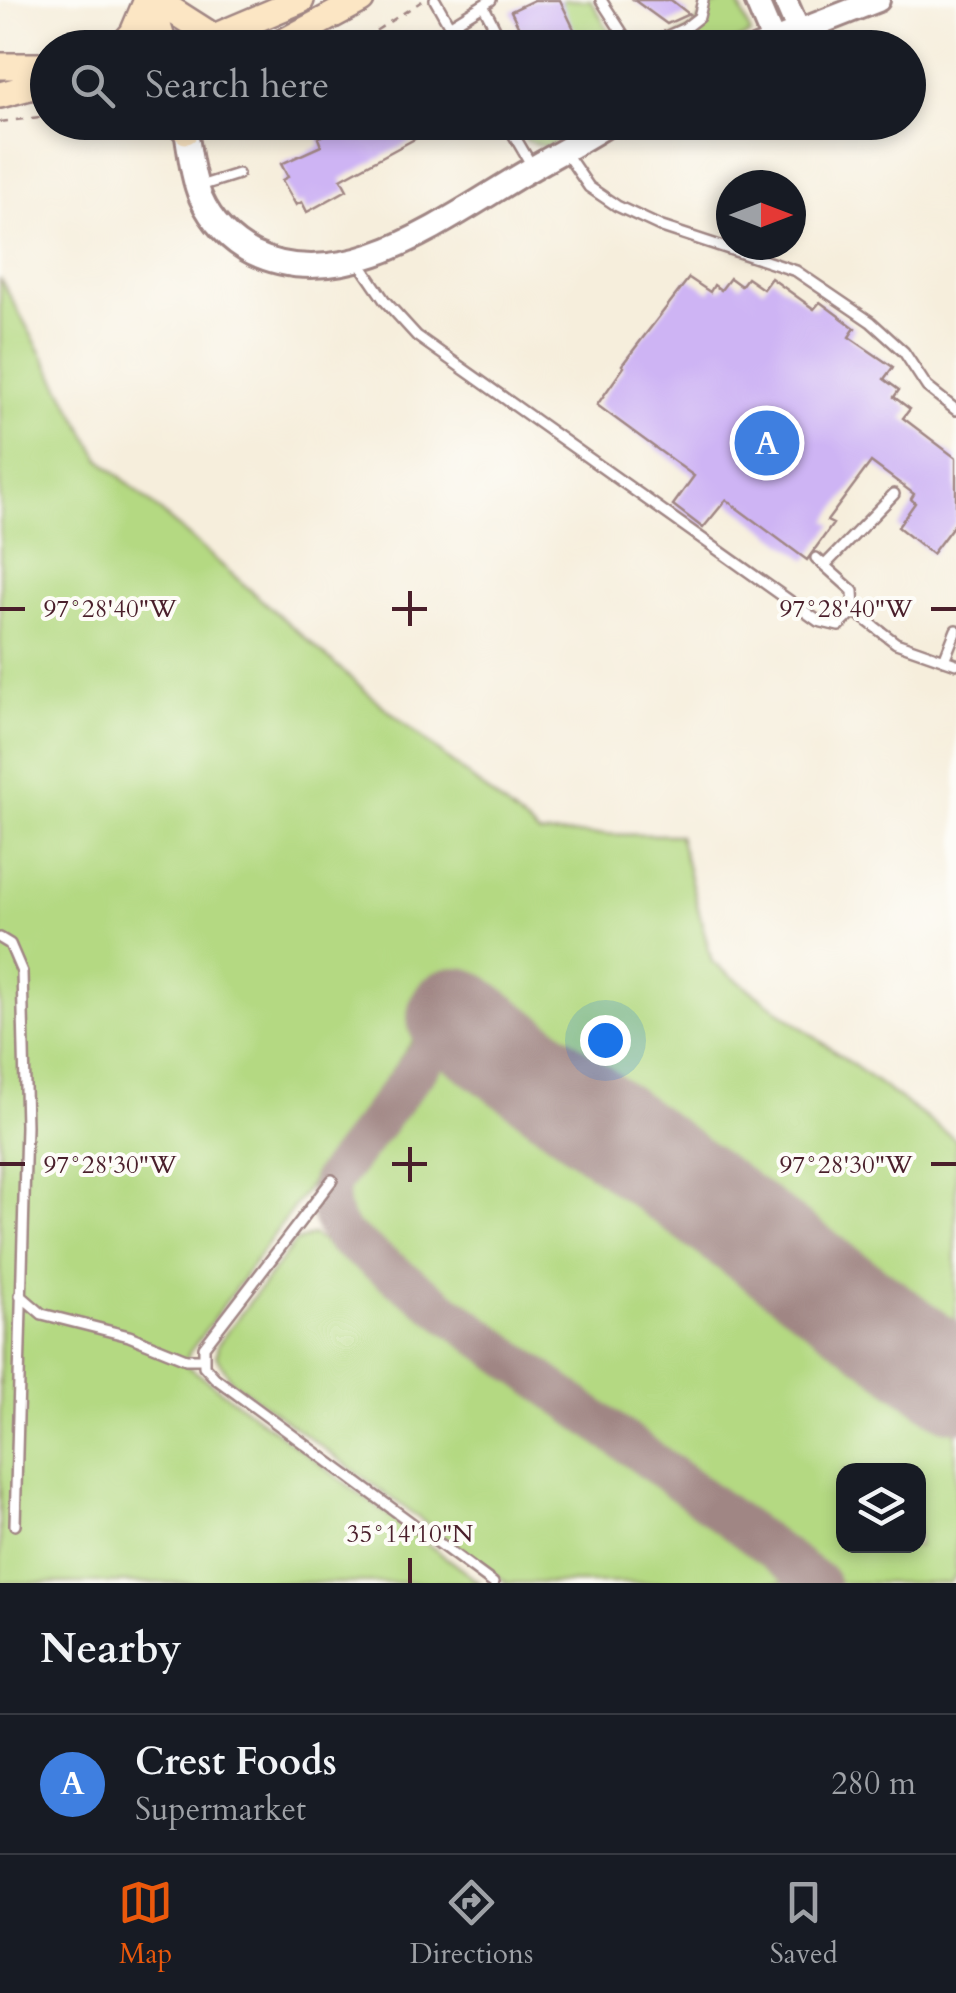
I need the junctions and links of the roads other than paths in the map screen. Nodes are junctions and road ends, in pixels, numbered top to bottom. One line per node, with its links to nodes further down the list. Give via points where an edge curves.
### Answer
1 (151, 0): 12 (main road); 13 (main road); 14 (main road)
2 (302, 0): 15 (main road)
3 (361, 0): 16 (main road)
4 (435, 0): 11 (lane)
5 (601, 0): 19 (lane)
6 (703, 0): 20 (lane, via 699,16)
7 (756, 0): 21 (street)
8 (785, 0): 22 (street)
9 (878, 0): 22 (street)
10 (487, 2): 11 (lane); 18 (lane)
11 (449, 26): 17 (lane)
12 (135, 30)
13 (160, 30)
14 (200, 30)
15 (243, 30)
16 (305, 30)
17 (451, 30)
18 (498, 30)
19 (620, 30)
20 (681, 30)
21 (761, 30)
22 (798, 30)
23 (0, 66): 24 (main road)
24 (30, 66)
25 (30, 87): 26 (main road)
26 (0, 96): 27 (main road)
27 (30, 96)
28 (187, 140): 34 (street)
29 (517, 140): 32 (lane)
30 (584, 140): 31 (street)
31 (565, 152): 32 (street); 36 (lane, via 589,187 628,212 796,271 871,322)
32 (533, 168): 35 (street, via 471,208)
33 (238, 174): 34 (lane)
34 (198, 186): 35 (street, via 228,236 266,260 316,268)
35 (357, 261): 38 (lane, via 417,336 503,400 818,621 839,626)
36 (956, 410)
37 (894, 494): 38 (lane, via 821,561 853,591)
38 (854, 611): 40 (lane, via 896,643)
39 (956, 630): 40 (lane)
40 (944, 660): 41 (lane)
41 (956, 664)
42 (0, 938): 44 (lane, via 10,944 22,972)
43 (332, 1180): 45 (lane, via 204,1347)
44 (20, 1295): 45 (lane, via 42,1314); 46 (lane)
45 (202, 1359): 47 (lane, via 215,1378)
46 (15, 1525)
47 (493, 1583)

